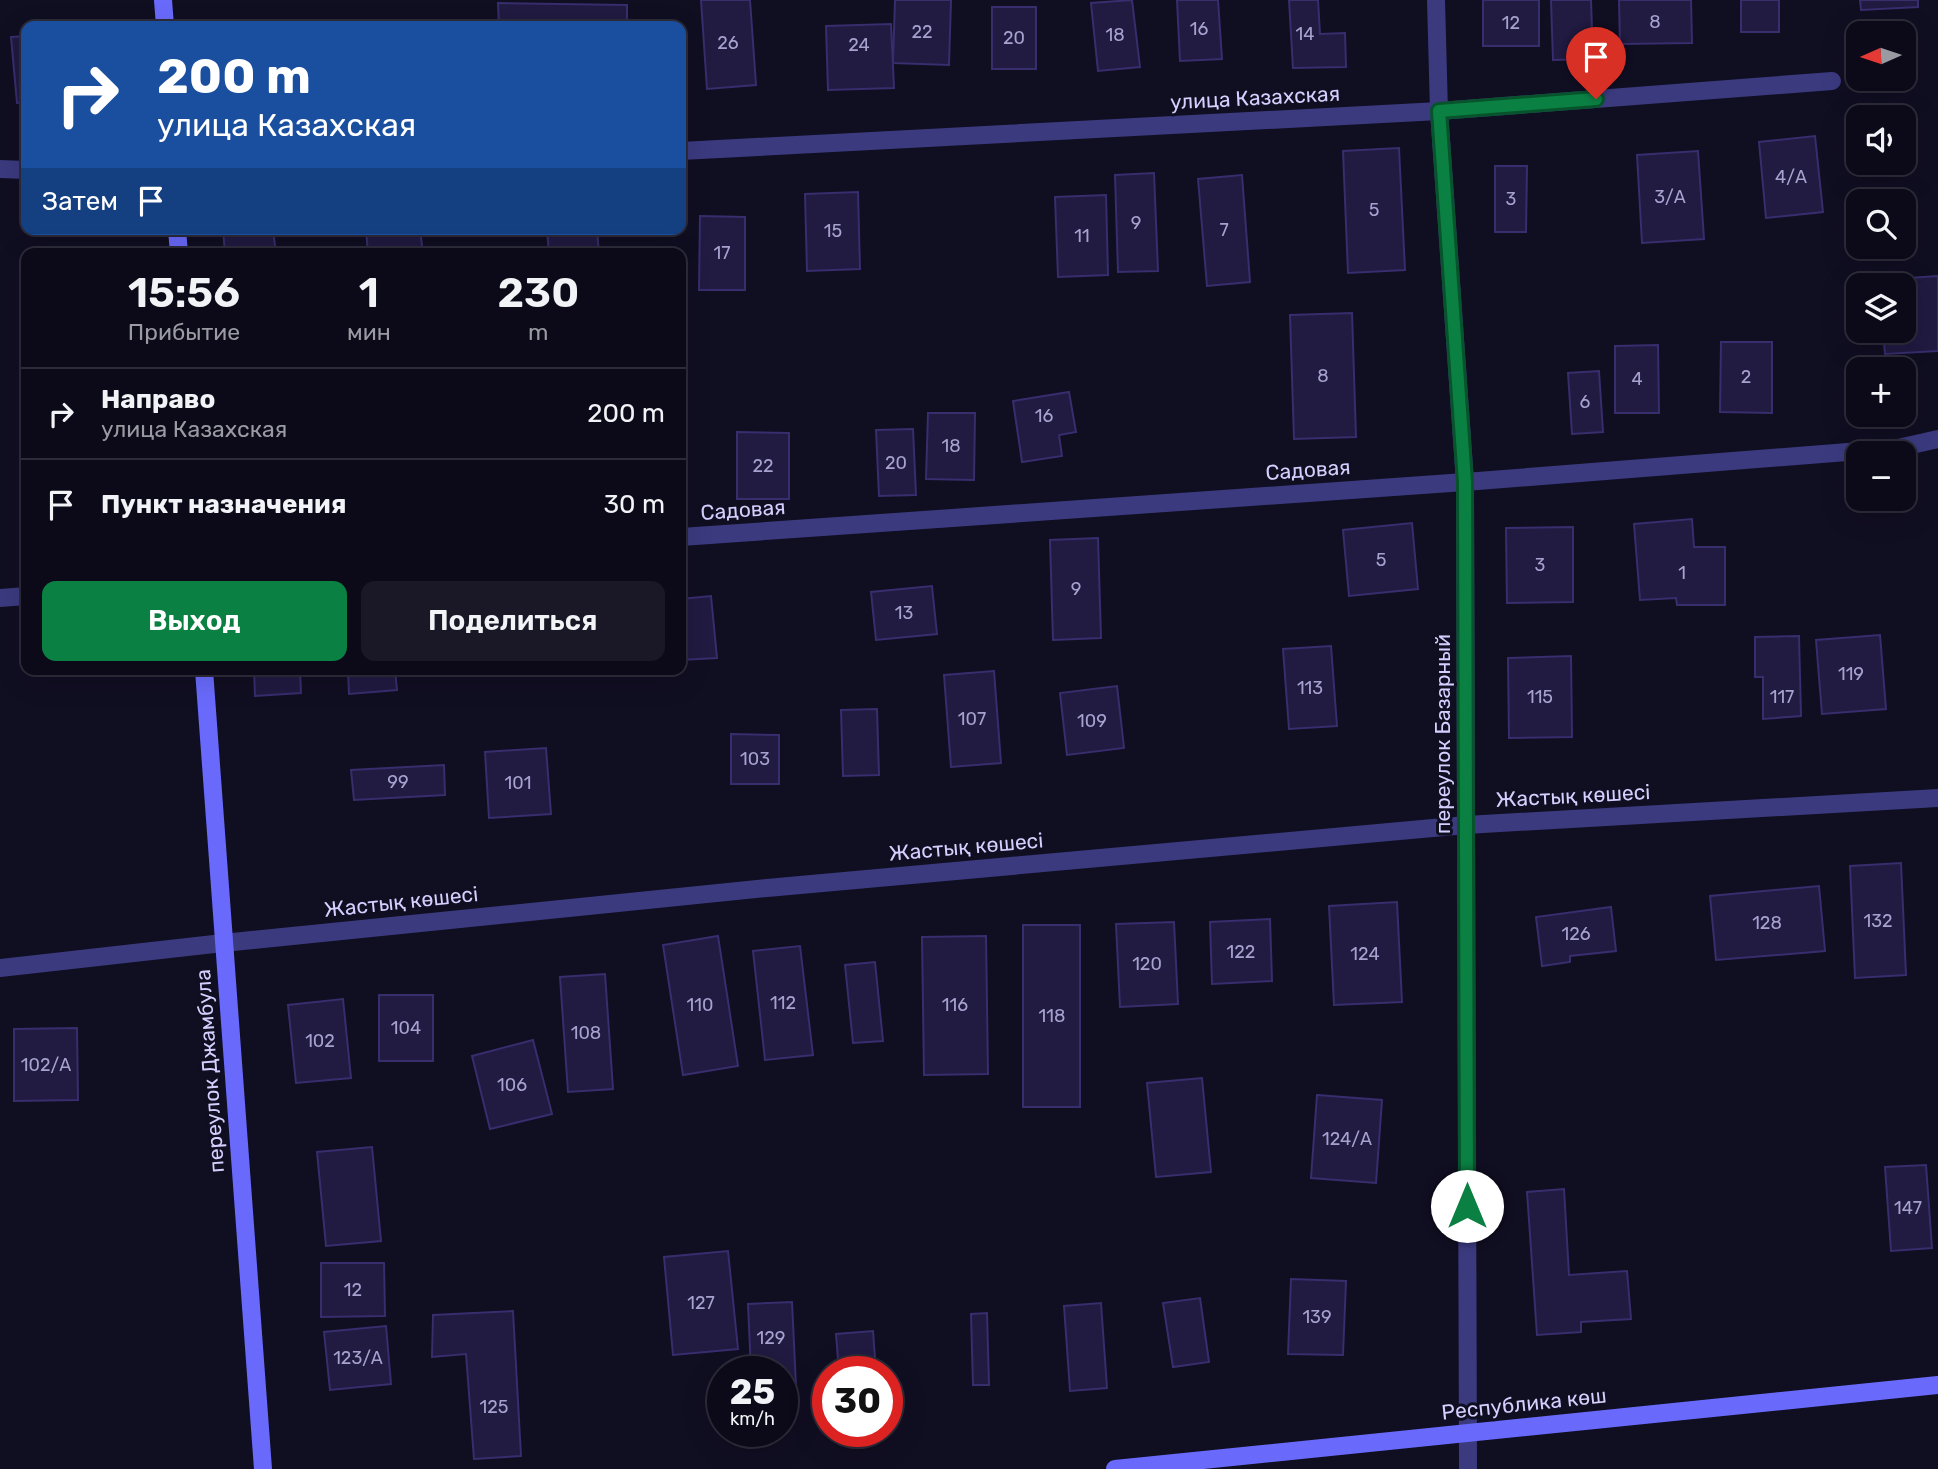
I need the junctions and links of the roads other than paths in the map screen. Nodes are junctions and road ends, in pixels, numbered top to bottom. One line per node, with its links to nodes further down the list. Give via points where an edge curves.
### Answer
1 (163, 0): 3 (street)
2 (1436, 0): 5 (street, переулок Базарный)
3 (165, 21)
4 (1832, 80): 5 (street, улица Казахская)
5 (1439, 111): 6 (street, улица Казахская); 10 (street, переулок Базарный)
6 (686, 151)
7 (0, 169): 8 (street)
8 (21, 170)
9 (1938, 439): 10 (street, Садовая, via 1898,448)
10 (1465, 482): 11 (street, Садовая); 16 (street, переулок Базарный)
11 (686, 537)
12 (21, 596): 13 (street)
13 (0, 598)
14 (204, 675): 17 (street, переулок Джамбула)
15 (1938, 798): 16 (street, Жастық көшесі)
16 (1466, 825): 17 (street, Жастық көшесі, via 753,889); 20 (street, переулок Базарный)
17 (223, 943): 18 (street, Жастық көшесі); 21 (street, переулок Джамбула)
18 (0, 968)
19 (1938, 1385): 20 (street, Республика көш)
20 (1467, 1433): 22 (street, Республика көш); 23 (street, переулок Базарный)
21 (263, 1469)
22 (1115, 1469)
23 (1468, 1469)

